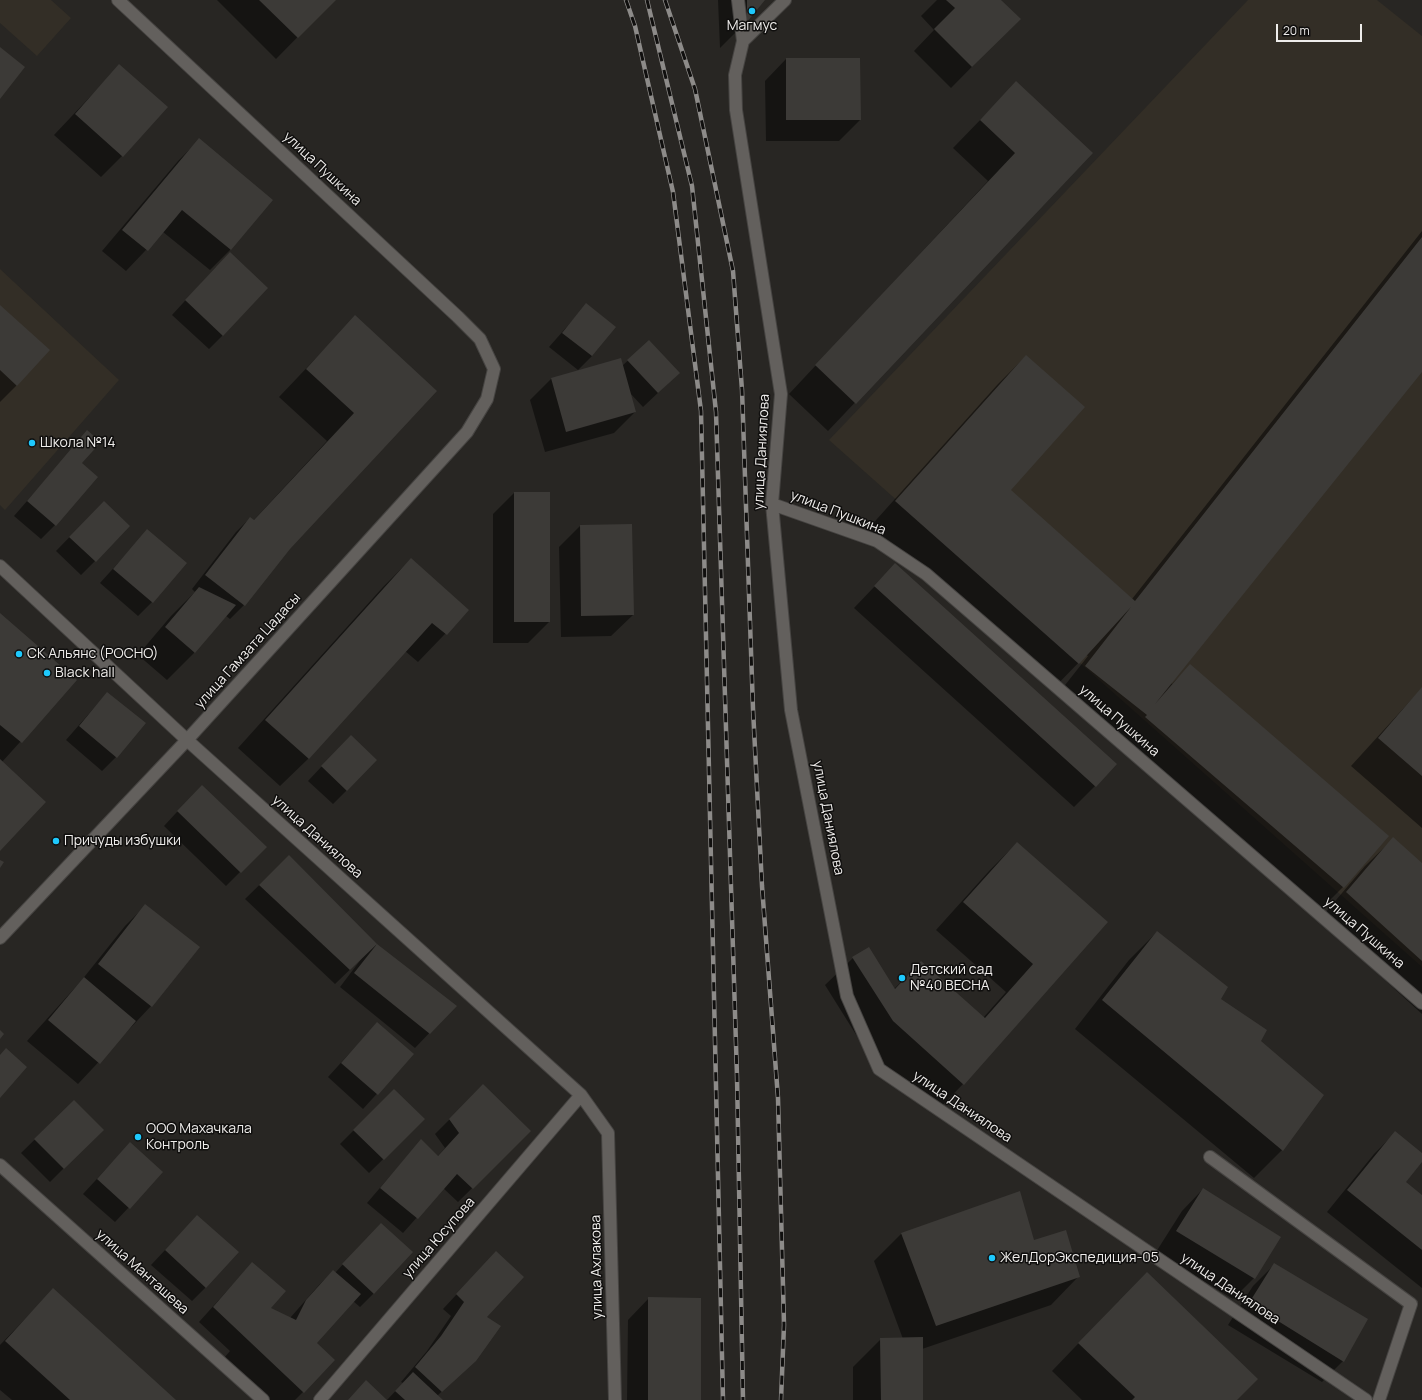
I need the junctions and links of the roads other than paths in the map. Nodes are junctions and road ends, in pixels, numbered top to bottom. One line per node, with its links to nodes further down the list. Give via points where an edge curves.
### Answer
1 (118, 0): 5 (street, улица Пушкина, via 458,317 480,339)
2 (738, 0): 4 (street)
3 (785, 0): 4 (street)
4 (743, 41): 6 (street, улица Даниялова, via 735,75 736,110 781,394)
5 (494, 369): 8 (street, улица Гамзата Цадасы, via 487,399 466,432)
6 (772, 504): 10 (street, улица Пушкина, via 877,541 926,574); 18 (street, улица Даниялова, via 791,710 847,996 879,1069)
7 (0, 566): 8 (street, улица Даниялова)
8 (187, 740): 9 (street, улица Гамзата Цадасы); 11 (street, улица Даниялова)
9 (0, 938)
10 (1422, 1002)
11 (581, 1095): 12 (street, улица Даниялова); 16 (street, улица Юсупова)
12 (608, 1133): 17 (street, улица Ахлакова)
13 (1210, 1156): 19 (street, via 1411,1304)
14 (0, 1166): 15 (street, улица Манташева)
15 (263, 1400)
16 (320, 1400)
17 (615, 1400)
18 (1366, 1400)
19 (1379, 1400)

